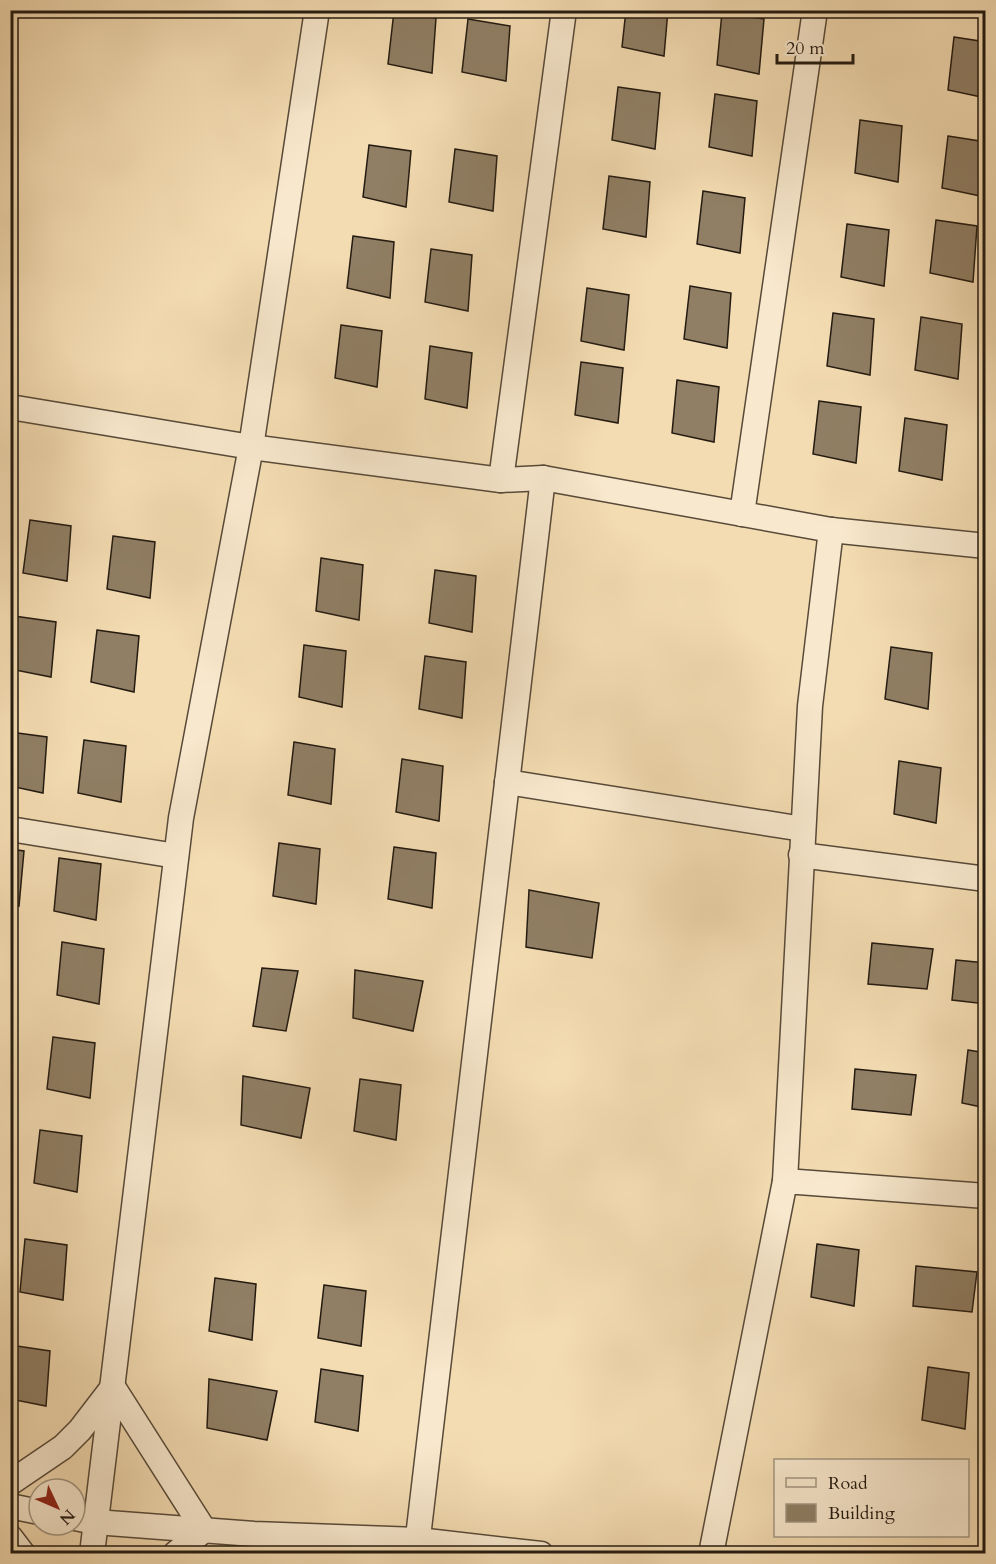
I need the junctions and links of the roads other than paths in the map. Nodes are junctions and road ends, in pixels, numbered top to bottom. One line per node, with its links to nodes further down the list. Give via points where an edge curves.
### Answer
1 (318, 10): 5 (street)
2 (564, 10): 7 (street)
3 (815, 10): 8 (street)
4 (10, 406): 5 (street)
5 (251, 447): 7 (street); 15 (street)
6 (543, 478): 7 (street); 8 (street); 11 (street)
7 (501, 480)
8 (742, 514): 9 (street)
9 (831, 530): 10 (street); 13 (street, via 810,706)
10 (986, 546)
11 (507, 782): 13 (street); 28 (street)
12 (10, 829): 15 (street)
13 (803, 829): 14 (street)
14 (801, 855): 16 (street); 17 (street)
15 (176, 856): 19 (street)
16 (986, 879)
17 (785, 1181): 18 (street); 33 (street)
18 (986, 1196)
19 (113, 1387): 20 (street, via 63,1447); 23 (street); 26 (street)
20 (10, 1483)
21 (10, 1506): 22 (street)
22 (27, 1510)
23 (87, 1510)
24 (87, 1520): 26 (street)
25 (87, 1530): 30 (street)
26 (204, 1530): 28 (street); 31 (street)
27 (10, 1537): 29 (street)
28 (417, 1547): 32 (street)
29 (23, 1554)
30 (92, 1554)
31 (175, 1554)
32 (541, 1554)
33 (711, 1554)

